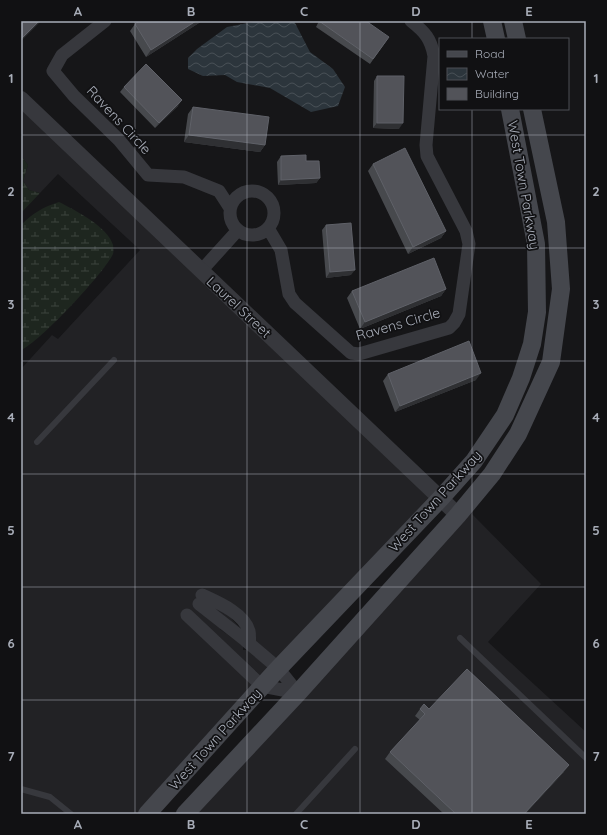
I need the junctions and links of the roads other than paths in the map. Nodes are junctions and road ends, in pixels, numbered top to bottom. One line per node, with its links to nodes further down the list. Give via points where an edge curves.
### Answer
1 (105, 21): 10 (street, Ravens Circle, via 62,55 53,71 74,96 119,140 148,175 184,177 219,191)
2 (411, 21): 11 (street, Ravens Circle, via 426,34 432,44 434,56 427,156 466,231 469,244 459,314 454,323 449,328 366,352 350,353 295,304 289,294 281,250)
3 (492, 21): 5 (main road)
4 (513, 21): 6 (main road)
5 (496, 38)
6 (516, 38)
7 (21, 99): 13 (street, Laurel Street)
8 (510, 110): 16 (main road, West Town Parkway, via 536,244 537,312 532,344 505,415 474,461)
9 (532, 110): 17 (main road, West Town Parkway, via 557,230 562,289 551,362 518,434 492,474)
10 (230, 208): 11 (street, via 236,198 245,192 257,191 267,196 273,206 273,218); 12 (street, Ravens Circle, via 231,219)
11 (268, 228): 12 (street, via 258,234 247,234)
12 (238, 230): 13 (street)
13 (201, 271): 16 (street, Laurel Street)
14 (114, 360): 15 (lane)
15 (37, 442)
16 (441, 498): 17 (street, Laurel Street); 21 (main road, West Town Parkway)
17 (458, 515): 23 (main road, West Town Parkway)
18 (201, 599): 21 (street)
19 (187, 615): 22 (street)
20 (460, 638): 25 (lane)
21 (278, 668): 22 (main road, West Town Parkway); 23 (street)
22 (262, 686): 23 (street); 28 (main road, West Town Parkway, via 178,784)
23 (298, 693): 29 (main road, West Town Parkway)
24 (355, 749): 30 (lane)
25 (586, 758)
26 (21, 789): 27 (lane, via 50,797)
27 (71, 814)
28 (147, 814)
29 (185, 814)
30 (296, 814)

